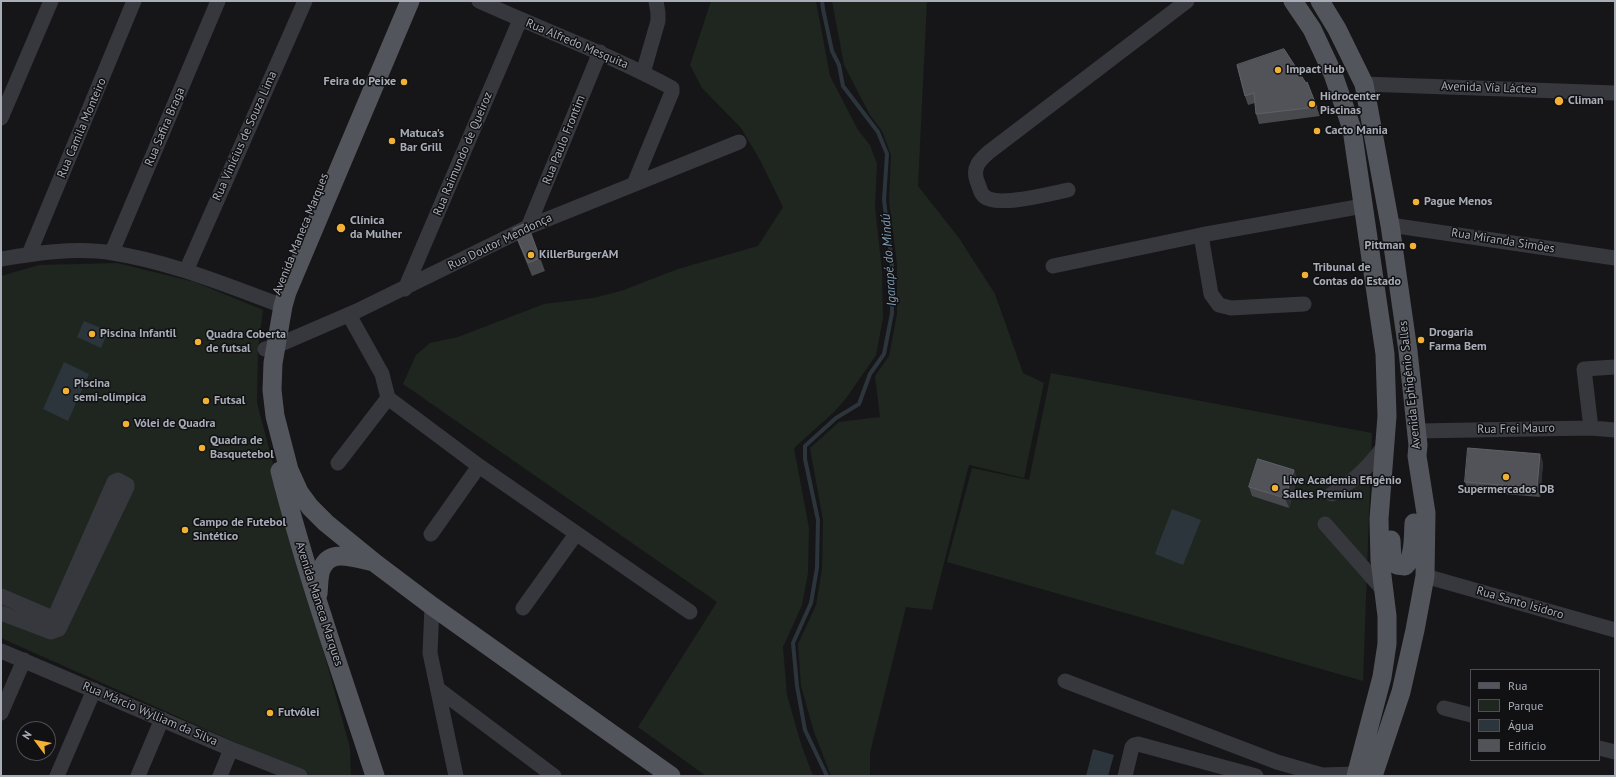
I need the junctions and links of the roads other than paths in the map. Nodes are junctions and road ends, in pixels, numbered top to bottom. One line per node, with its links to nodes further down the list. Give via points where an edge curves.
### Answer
1 (51, 1): 17 (street)
2 (134, 1): 26 (street, Rua Camila Monteiro)
3 (218, 1): 25 (street, Rua Safira Braga)
4 (305, 1): 30 (street, Rua Vinícius de Souza Lima)
5 (398, 1): 32 (main road, Avenida Maneca Marques, via 283,275)
6 (410, 1): 32 (main road, Avenida Maneca Marques, via 287,292)
7 (479, 1): 12 (street, Rua Alfredo Mesquita)
8 (656, 1): 14 (street, via 658,21)
9 (1187, 1): 20 (street, via 989,152 976,167 976,177 982,195 988,199 1015,201)
10 (1293, 1): 21 (main road, Avenida Ephigênio Salles, via 1312,29 1350,122)
11 (1320, 1): 15 (main road, Avenida Ephigênio Salles)
12 (520, 20): 13 (street, Rua Alfredo Mesquita); 31 (street, Rua Raimundo de Queiroz)
13 (600, 52): 14 (street, Rua Alfredo Mesquita); 23 (street, Rua Paulo Frontim)
14 (643, 73): 19 (street, Rua Alfredo Mesquita, via 672,90)
15 (1364, 84): 16 (street, Avenida Vía Láctea); 22 (main road, Avenida Ephigênio Salles)
16 (1615, 93)
17 (1, 118)
18 (739, 142): 19 (street, Rua Doutor Mendonça)
19 (634, 184): 23 (street, Rua Doutor Mendonça)
20 (1068, 190)
21 (1363, 206): 24 (street); 38 (main road, Avenida Ephigênio Salles, via 1385,354)
22 (1390, 224): 27 (street, Rua Miranda Simões); 41 (main road, Avenida Ephigênio Salles, via 1408,351)
23 (528, 227): 31 (street, Rua Doutor Mendonça)
24 (1201, 235): 29 (street); 33 (street, via 1211,294 1218,305 1231,308)
25 (112, 252): 26 (street, via 67,250); 30 (street)
26 (29, 254): 28 (street)
27 (1615, 258)
28 (1, 259)
29 (1053, 266)
30 (186, 271): 32 (street)
31 (405, 289): 34 (street, Rua Doutor Mendonça)
32 (278, 304): 35 (main road, Avenida Maneca Marques)
33 (1304, 304)
34 (349, 315): 35 (street, Rua Doutor Mendonça); 37 (street, via 382,374)
35 (270, 347): 50 (main road, Avenida Maneca Marques, via 275,416 293,481 310,507 326,523); 54 (main road, Avenida Maneca Marques, via 263,378 266,416 292,518)
36 (1615, 368): 39 (street, via 1584,369)
37 (388, 398): 44 (street); 45 (street)
38 (1386, 416): 42 (main road, Avenida Ephigênio Salles); 43 (main road, via 1391,557 1394,563 1400,566 1407,564 1412,549)
39 (1591, 428): 40 (street, Rua Frei Mauro); 41 (street, Rua Frei Mauro)
40 (1615, 430)
41 (1416, 431): 43 (main road, Avenida Ephigênio Salles)
42 (1384, 446): 46 (street, via 1371,464 1349,484); 52 (main road, Avenida Ephigênio Salles, via 1379,519 1380,560)
43 (1417, 456): 51 (main road, Avenida Ephigênio Salles, via 1426,513)
44 (338, 462)
45 (479, 466): 48 (street); 49 (street)
46 (1332, 494)
47 (1325, 524): 52 (street)
48 (431, 534)
49 (576, 534): 56 (street); 57 (street)
50 (375, 563): 54 (main road, via 342,556 330,558 322,566); 55 (main road, Avenida Maneca Marques)
51 (1425, 576): 59 (street, Rua Santo Isidoro); 72 (main road, Avenida Ephigênio Salles, via 1401,692)
52 (1385, 592): 72 (main road, Avenida Ephigênio Salles, via 1387,644)
53 (1, 596): 58 (street, via 50,617 55,616 115,481 127,485 58,629 51,632)
54 (317, 601): 77 (main road, Avenida Maneca Marques)
55 (432, 606): 63 (street, via 430,654); 80 (main road, Avenida Maneca Marques)
56 (523, 608)
57 (690, 612)
58 (1, 613)
59 (1615, 630)
60 (1, 651): 61 (street, Rua Márcio Wylliam da Silva)
61 (24, 660): 64 (street, Rua Márcio Wylliam da Silva); 66 (street)
62 (1065, 681): 72 (street, via 1277,762 1322,775)
63 (438, 689): 78 (street); 79 (street)
64 (94, 690): 68 (street, Rua Márcio Wylliam da Silva); 73 (street)
65 (1444, 708): 67 (street)
66 (1, 713)
67 (1470, 715)
68 (162, 719): 70 (street, Rua Márcio Wylliam da Silva); 74 (street)
69 (1600, 748): 71 (street)
70 (231, 749): 75 (street); 76 (street, Rua Márcio Wylliam da Silva)
71 (1615, 752)
72 (1362, 775)
73 (56, 776)
74 (138, 776)
75 (220, 776)
76 (300, 776)
77 (375, 776)
78 (456, 776)
79 (554, 776)
80 (671, 776)
81 (1125, 776): 82 (street, via 1132,747 1138,744)
82 (1256, 776)

